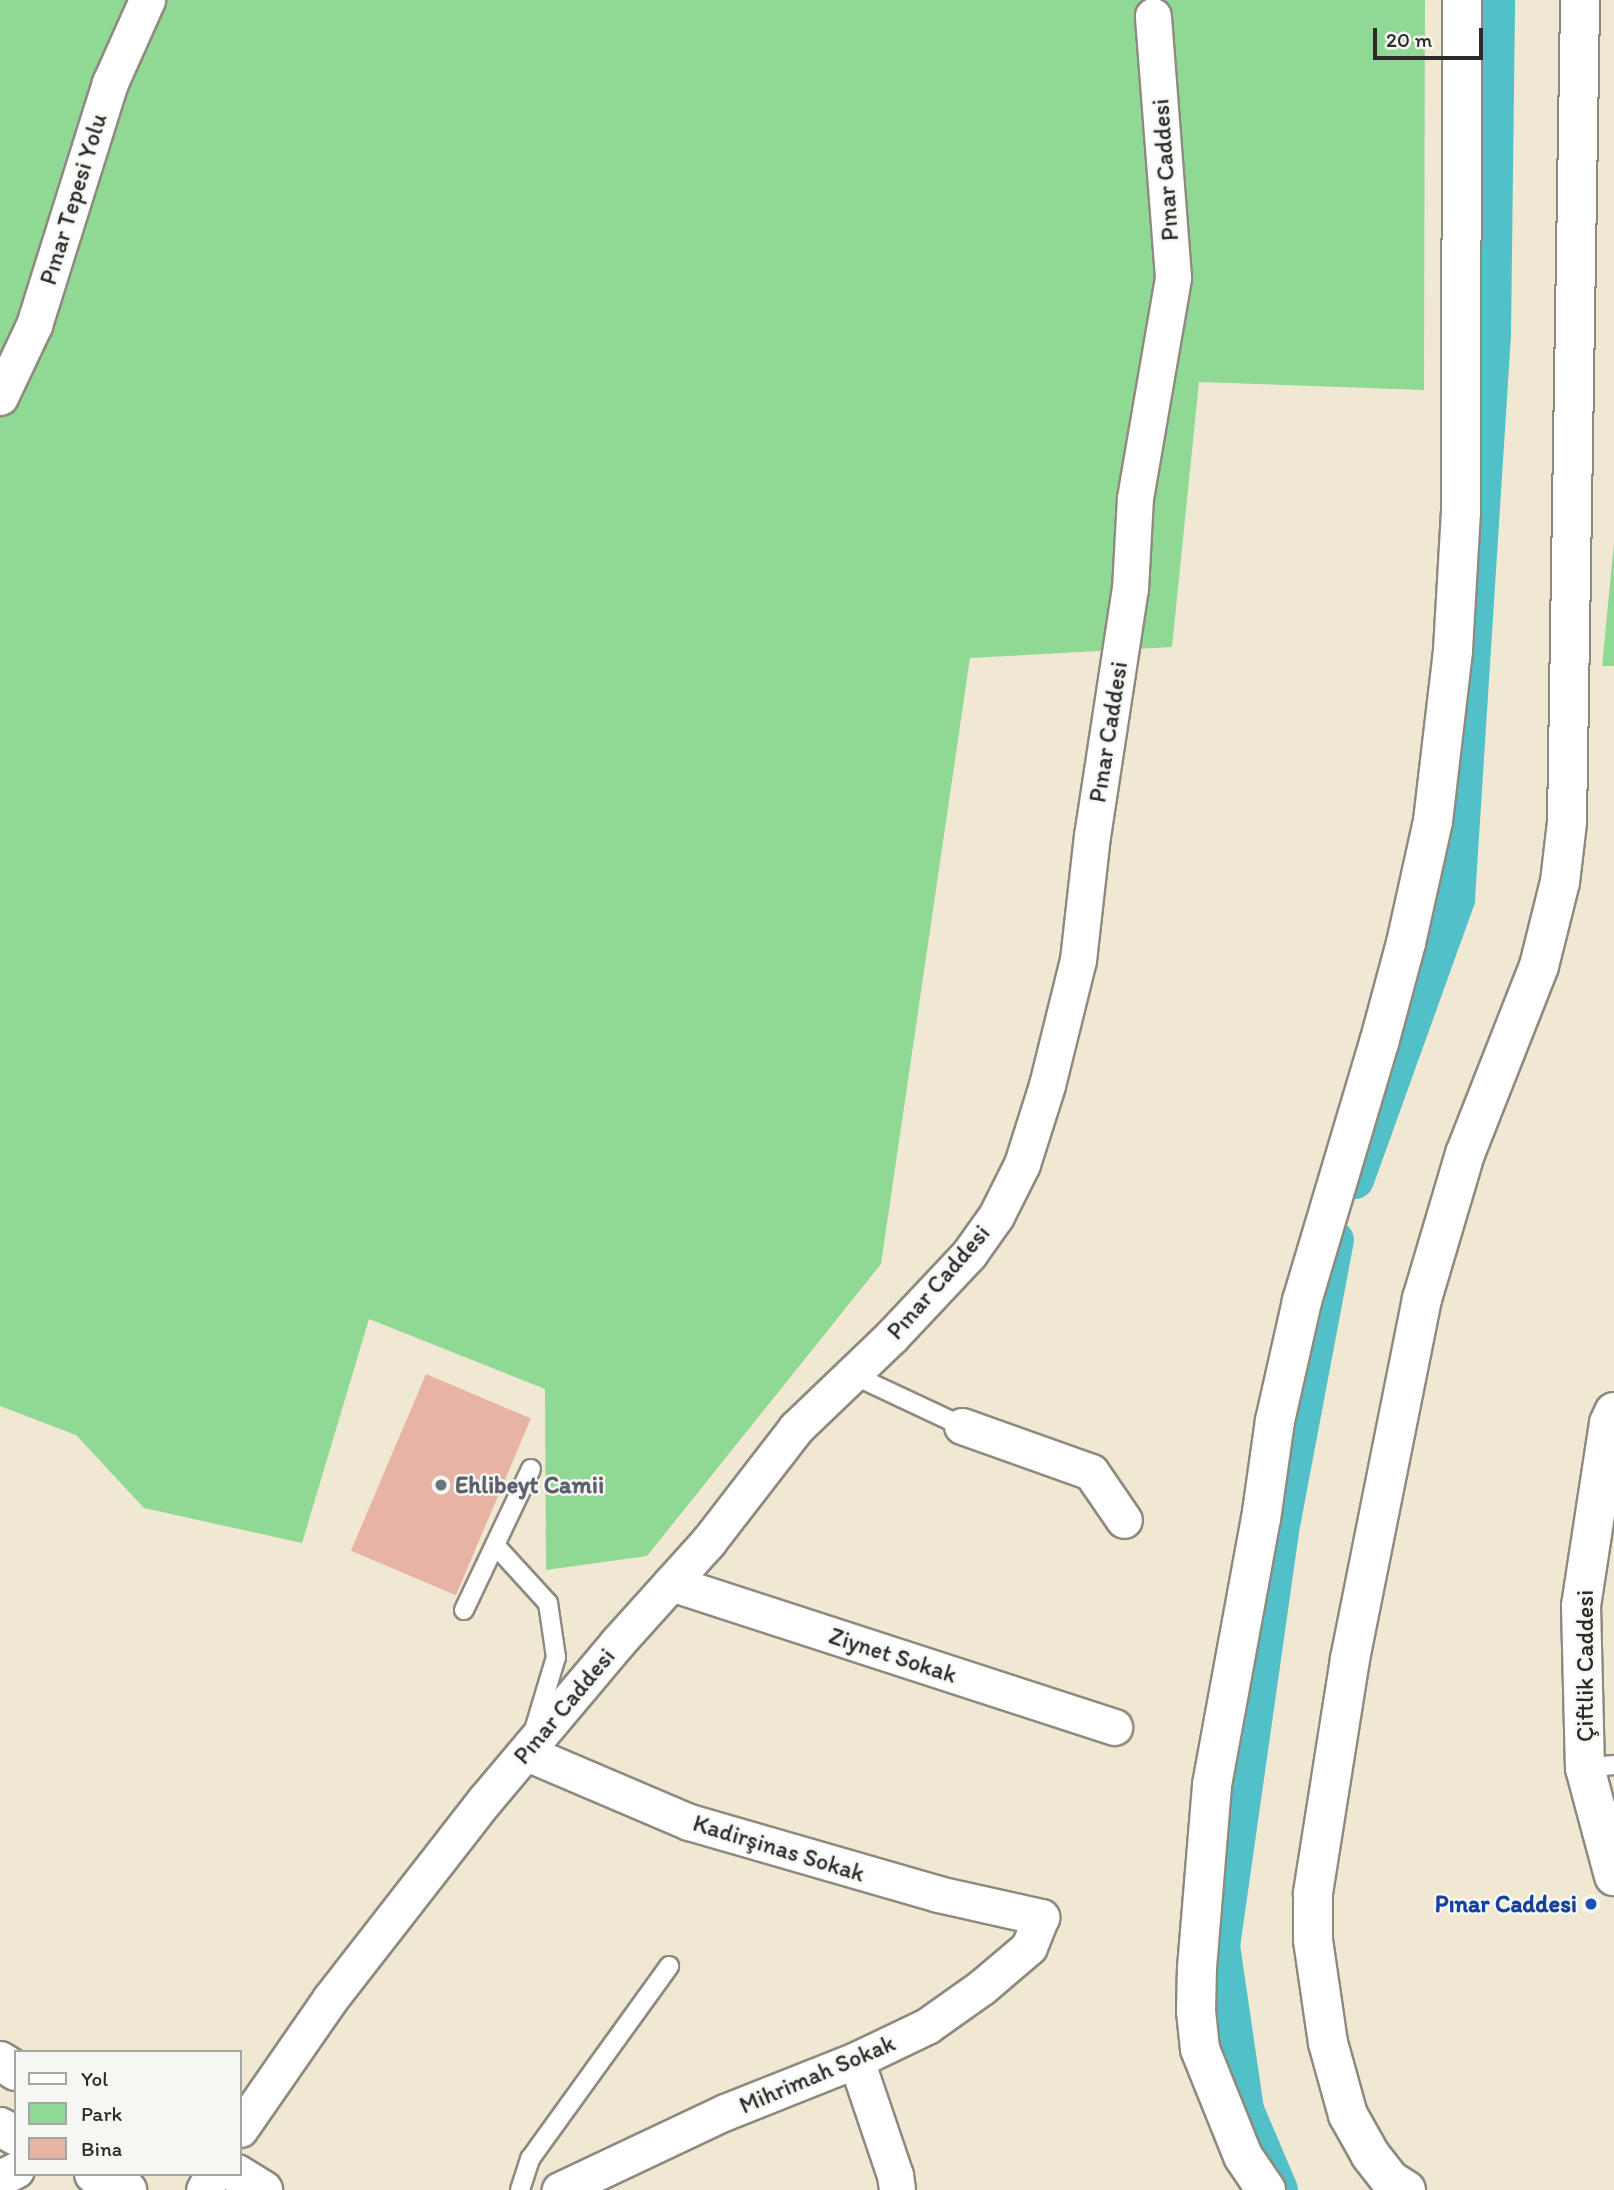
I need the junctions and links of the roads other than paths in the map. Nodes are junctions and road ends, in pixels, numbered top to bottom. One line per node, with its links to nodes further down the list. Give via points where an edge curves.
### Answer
1 (147, 0): 5 (street, Pınar Tepesi Yolu, via 110,83 34,325)
2 (1462, 0): 29 (street, via 1461,512 1433,821 1382,1031 1302,1301 1275,1421 1212,1785 1197,1968 1200,2049 1243,2156)
3 (1580, 0): 30 (street, via 1567,822 1560,882 1539,966 1465,1154 1422,1299 1350,1659 1313,1893 1313,1940 1326,2031 1348,2115 1390,2180)
4 (1153, 16): 6 (street, Pınar Caddesi, via 1173,276 1135,498 1130,589 1078,960 1022,1164 996,1216 938,1289)
5 (0, 397)
6 (851, 1374): 8 (lane); 12 (street, Pınar Caddesi, via 796,1428 761,1478)
7 (1614, 1412): 16 (street, Çiftlik Caddesi, via 1581,1606)
8 (962, 1426): 10 (street, via 1091,1472)
9 (531, 1469): 11 (lane)
10 (1124, 1520)
11 (495, 1545): 13 (lane); 15 (lane, via 548,1603 556,1657)
12 (671, 1583): 14 (street, Ziynet Sokak); 15 (street, Pınar Caddesi)
13 (464, 1610)
14 (1114, 1727)
15 (527, 1753): 18 (street, Kadirşinas Sokak, via 689,1822 938,1894); 21 (street, Pınar Caddesi, via 426,1872)
16 (1599, 1766): 17 (street, Çiftlik Caddesi)
17 (1614, 1877)
18 (1041, 1917): 20 (street, Mihrimah Sokak, via 1028,1947 982,1987 927,2026)
19 (668, 1966): 26 (lane, via 530,2159)
20 (856, 2060): 27 (street, Mihrimah Sokak, via 725,2112); 28 (street)
21 (242, 2126)
22 (98, 2176): 24 (street)
23 (240, 2176): 25 (street)
24 (127, 2190)
25 (262, 2190)
26 (520, 2190)
27 (560, 2190)
28 (897, 2190)
29 (1266, 2190)
30 (1406, 2190)

